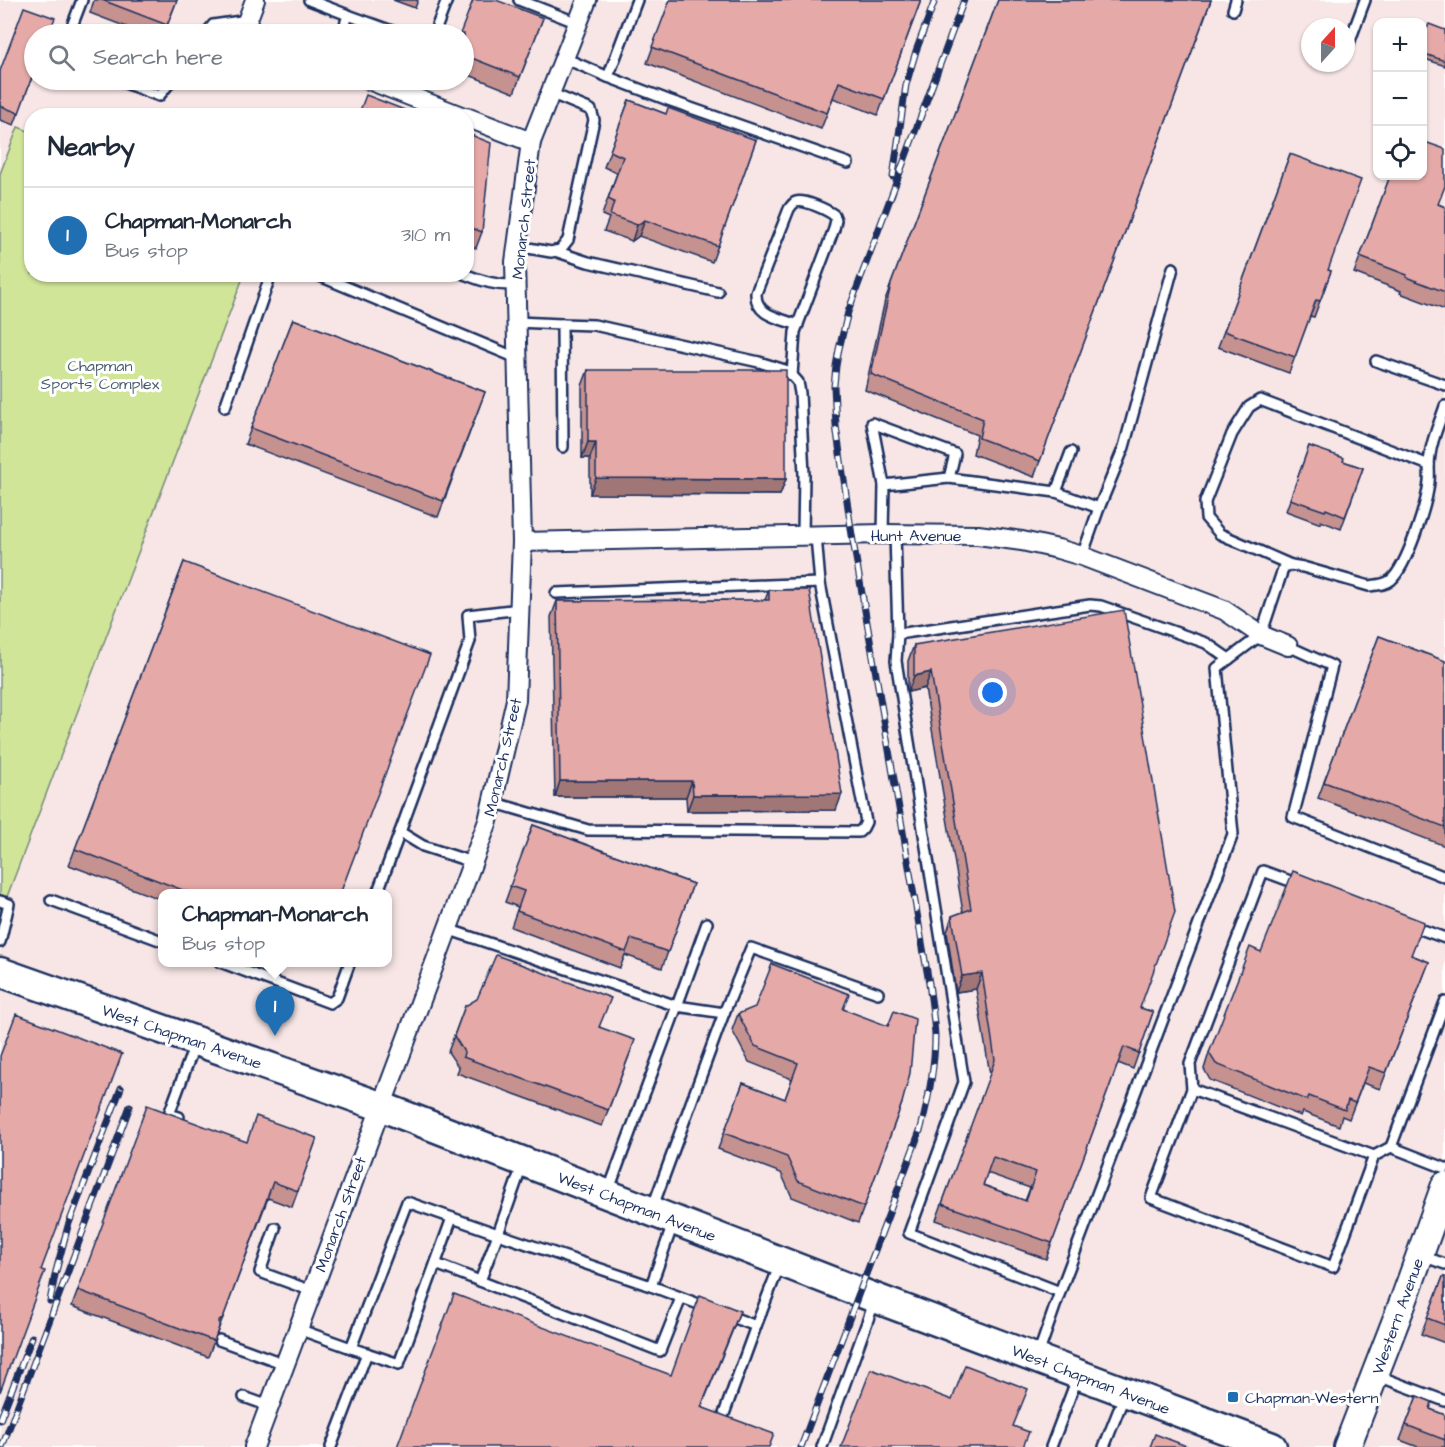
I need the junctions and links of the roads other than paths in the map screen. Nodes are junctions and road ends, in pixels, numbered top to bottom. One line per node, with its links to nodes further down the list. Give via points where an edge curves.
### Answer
1 (82, 0): 13 (lane)
2 (255, 0): 14 (street)
3 (309, 0): 11 (lane)
4 (447, 0): 17 (lane)
5 (519, 0): 12 (lane)
6 (586, 0): 12 (street, Monarch Street)
7 (638, 0): 20 (lane)
8 (1236, 0): 10 (lane)
9 (1365, 0): 18 (lane)
10 (1233, 10)
11 (348, 15): 15 (lane); 16 (lane)
12 (578, 23): 19 (street, Monarch Street)
13 (73, 24)
14 (248, 24)
15 (345, 24)
16 (373, 24)
17 (438, 24)
18 (1355, 27)
19 (564, 58): 20 (lane); 24 (street, Monarch Street)
20 (608, 77): 28 (lane)
21 (143, 90): 22 (lane, via 159,96)
22 (164, 90)
23 (418, 90): 25 (street)
24 (550, 93): 27 (street, Monarch Street); 30 (lane, via 591,110 594,120 568,240)
25 (448, 108)
26 (474, 120): 27 (street)
27 (531, 142): 29 (street, Monarch Street)
28 (848, 163)
29 (517, 246): 30 (lane); 35 (street, Monarch Street)
30 (555, 251): 36 (lane)
31 (1173, 268): 52 (lane, via 1124,447)
32 (474, 278): 35 (lane)
33 (268, 282): 45 (lane)
34 (334, 282): 40 (lane)
35 (516, 285): 37 (street, Monarch Street)
36 (718, 292)
37 (516, 322): 38 (lane); 40 (street, Monarch Street)
38 (562, 324): 42 (lane, via 594,324 759,362 788,371); 46 (lane)
39 (798, 325): 39 (lane, via 836,220 829,211 798,201 789,209 756,293 760,309); 42 (lane)
40 (518, 358): 55 (street, Monarch Street)
41 (1376, 361): 43 (lane)
42 (792, 376): 54 (lane, via 800,393)
43 (1445, 385)
44 (1445, 406): 48 (lane)
45 (225, 408)
46 (563, 447)
47 (1071, 452): 51 (lane)
48 (1429, 465): 57 (lane, via 1425,502 1407,557 1390,581 1369,586); 57 (lane, via 1260,400 1250,407 1232,434 1205,502 1206,518 1220,534)
49 (949, 478): 50 (lane); 50 (lane, via 955,454 872,423); 51 (lane)
50 (884, 485): 53 (lane)
51 (1056, 492): 52 (lane)
52 (1099, 508): 56 (lane)
53 (889, 534): 54 (street, Hunt Avenue); 56 (street, Hunt Avenue, via 978,535); 61 (lane)
54 (810, 535): 55 (street, Hunt Avenue); 58 (lane)
55 (522, 542): 60 (street, Monarch Street)
56 (1082, 556): 62 (street, Hunt Avenue, via 1224,610)
57 (1291, 565): 62 (lane, via 1283,569)
58 (820, 583): 59 (lane); 65 (lane, via 866,822 859,832 588,830)
59 (556, 593)
60 (520, 609): 65 (street, Monarch Street, via 516,700); 66 (lane, via 468,615 470,641)
61 (898, 634): 64 (lane, via 1090,605 1206,643); 107 (lane, via 896,661 964,1082 909,1233)
62 (1261, 635): 63 (street, Hunt Avenue); 64 (lane)
63 (1288, 646): 68 (lane, via 1332,666 1293,817)
64 (1228, 659): 107 (lane, via 1217,668 1233,834)
65 (492, 802): 67 (street, Monarch Street)
66 (400, 832): 67 (lane, via 423,846); 70 (lane)
67 (472, 862): 75 (street, Monarch Street)
68 (1445, 877)
69 (1306, 886): 87 (lane, via 1263,871 1190,1064)
70 (379, 889)
71 (51, 900): 77 (lane)
72 (0, 901): 78 (lane, via 9,904)
73 (1402, 922): 76 (lane)
74 (707, 923): 84 (lane)
75 (447, 929): 84 (lane); 88 (street, Monarch Street)
76 (1445, 938)
77 (158, 940)
78 (0, 942)
79 (231, 967): 80 (lane, via 330,1003 337,998)
80 (349, 967)
81 (0, 972): 86 (main road, West Chapman Avenue)
82 (878, 993): 85 (lane, via 751,948)
83 (1445, 1002): 90 (lane)
84 (677, 1006): 85 (lane); 95 (lane)
85 (724, 1013): 96 (lane)
86 (196, 1041): 88 (main road, West Chapman Avenue); 89 (lane, via 169,1114)
87 (1192, 1089): 91 (lane); 91 (lane, via 1151,1198 1306,1257 1334,1267)
88 (380, 1106): 92 (main road, West Chapman Avenue); 106 (street, Monarch Street)
89 (191, 1122)
90 (1391, 1147): 91 (lane); 93 (lane)
91 (1374, 1156)
92 (524, 1162): 95 (main road, West Chapman Avenue); 99 (lane)
93 (1445, 1168)
94 (1445, 1185): 100 (street, Western Avenue, via 1434,1228)
95 (607, 1194): 96 (main road, West Chapman Avenue)
96 (663, 1216): 101 (main road, West Chapman Avenue); 105 (lane)
97 (452, 1218): 99 (lane); 102 (lane); 113 (lane, via 407,1202)
98 (275, 1228): 106 (lane, via 260,1272)
99 (498, 1234): 104 (lane); 105 (lane)
100 (1420, 1255): 103 (lane); 118 (street, Western Avenue)
101 (781, 1262): 109 (main road, West Chapman Avenue); 110 (lane)
102 (436, 1264): 104 (lane); 114 (lane, via 399,1364)
103 (1445, 1264)
104 (480, 1281): 108 (lane, via 660,1351)
105 (651, 1286): 108 (lane)
106 (312, 1291): 111 (street, Monarch Street)
107 (1060, 1292): 115 (lane)
108 (681, 1298): 110 (lane)
109 (876, 1298): 115 (main road, West Chapman Avenue); 126 (lane)
110 (756, 1326): 123 (lane)
111 (298, 1329): 113 (lane); 116 (street, Monarch Street)
112 (219, 1340): 116 (lane)
113 (351, 1348): 114 (lane)
114 (367, 1353): 125 (lane)
115 (1036, 1358): 117 (main road, West Chapman Avenue)
116 (285, 1364): 122 (street, Monarch Street)
117 (1079, 1374): 119 (main road, West Chapman Avenue); 127 (lane)
118 (1376, 1375): 121 (lane); 130 (street, Western Avenue)
119 (1125, 1392): 128 (lane); 129 (main road, West Chapman Avenue)
120 (243, 1397): 122 (lane)
121 (1445, 1401)
122 (269, 1406): 124 (street, Monarch Street)
123 (724, 1414)
124 (254, 1447)
125 (331, 1447)
126 (822, 1447)
127 (1051, 1447)
128 (1104, 1447)
129 (1272, 1447)
130 (1347, 1447)

